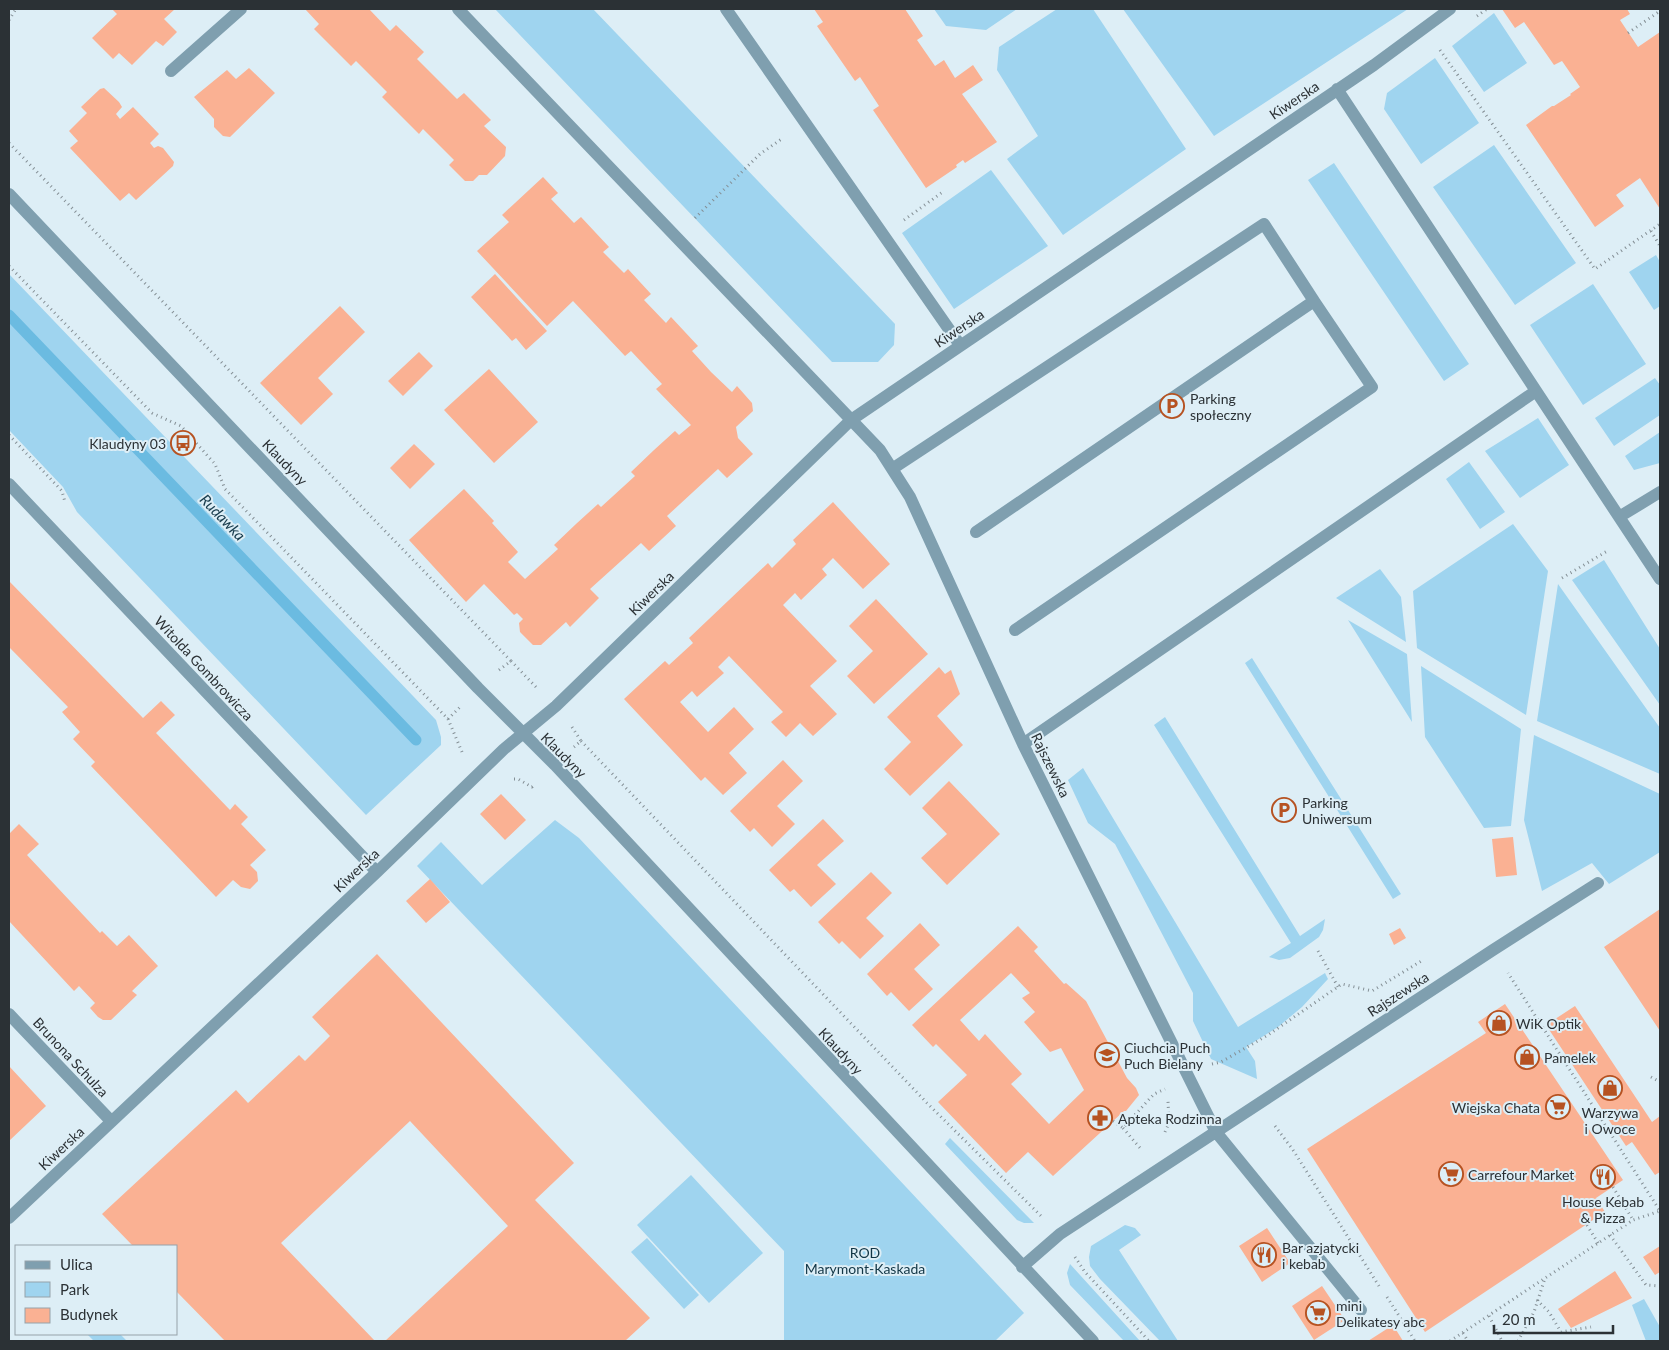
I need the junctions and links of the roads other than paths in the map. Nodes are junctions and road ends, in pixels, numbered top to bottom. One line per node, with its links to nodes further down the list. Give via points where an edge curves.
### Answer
1 (240, 9): 5 (street)
2 (458, 9): 11 (street, Rajszewska)
3 (726, 9): 9 (street)
4 (1450, 9): 6 (street, Kiwerska)
5 (172, 71)
6 (1337, 89): 9 (street, Kiwerska); 10 (street)
7 (9, 194): 19 (street, Klaudyny)
8 (1314, 301): 12 (street, via 1264,224); 16 (street); 18 (street, via 1372,387)
9 (960, 345): 11 (street, Kiwerska)
10 (1536, 391): 15 (street); 20 (street)
11 (850, 420): 12 (street, Rajszewska, via 880,450); 19 (street, Kiwerska, via 556,706)
12 (892, 469): 20 (street, Rajszewska, via 910,497)
13 (9, 484): 21 (street, Witolda Gombrowicza)
14 (1660, 492): 15 (street)
15 (1619, 517): 17 (street)
16 (976, 532)
17 (1660, 579)
18 (1015, 630)
19 (521, 733): 21 (street, Kiwerska); 27 (street, Klaudyny, via 562,772)
20 (1023, 744): 25 (street, Rajszewska)
21 (377, 872): 24 (street, Kiwerska)
22 (1598, 883): 25 (street, Rajszewska)
23 (9, 1014): 24 (street, Brunona Schulza)
24 (111, 1122): 26 (street, Kiwerska)
25 (1216, 1132): 27 (street, Rajszewska, via 1060,1234); 28 (street)
26 (9, 1218)
27 (1022, 1267): 29 (street, Klaudyny)
28 (1361, 1310)
29 (1093, 1341)

